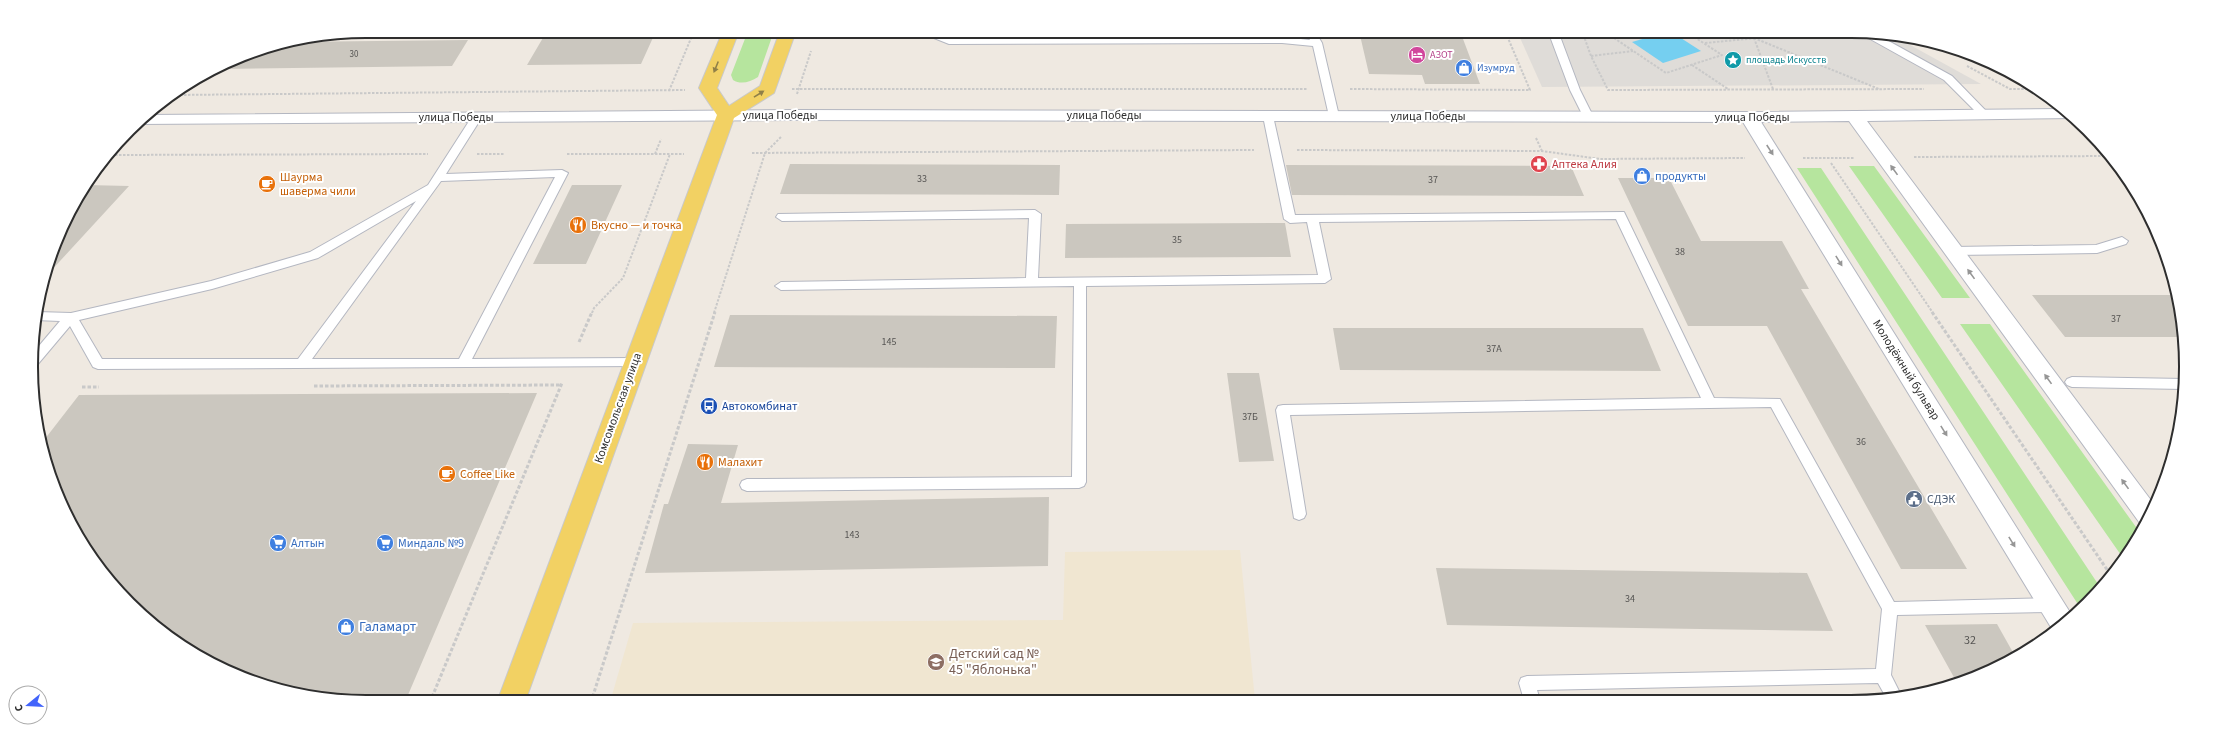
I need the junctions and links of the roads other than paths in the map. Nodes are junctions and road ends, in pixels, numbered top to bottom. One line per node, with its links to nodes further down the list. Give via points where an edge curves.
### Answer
1 (728, 38): 10 (main road, one-way to 10, via 708,88)
2 (785, 38): 10 (main road, one-way to 2, via 768,89)
3 (943, 38): 7 (lane, via 949,41 1282,40)
4 (1314, 38): 7 (lane)
5 (1556, 38): 13 (lane, via 1575,90)
6 (1880, 40): 8 (lane, via 1948,78)
7 (1317, 43): 12 (lane)
8 (1984, 114): 9 (main road, улица Победы); 14 (main road, улица Победы)
9 (2060, 114)
10 (726, 115): 11 (main road, улица Победы); 15 (main road, улица Победы); 29 (main road, Комсомольская улица)
11 (1268, 116): 12 (main road, улица Победы); 20 (lane, via 1290,218)
12 (1334, 116): 13 (main road, улица Победы)
13 (1588, 116): 16 (main road, улица Победы)
14 (1854, 116): 16 (main road, улица Победы); 22 (main road, one-way to 14)
15 (477, 117): 17 (main road, улица Победы); 18 (lane)
16 (1749, 117): 39 (main road, Молодёжный бульвар, one-way to 39)
17 (150, 120)
18 (435, 182): 27 (lane, via 314,255 212,285); 30 (lane); 31 (lane, via 562,172)
19 (782, 217): 23 (lane, via 1035,214)
20 (1312, 218): 24 (lane, via 1324,279); 34 (lane, via 1620,215)
21 (2122, 241): 22 (lane, via 2097,249)
22 (1953, 251): 36 (main road, one-way to 22)
23 (1032, 282): 24 (lane); 25 (lane)
24 (1080, 282): 35 (lane, via 1079,482)
25 (781, 286)
26 (42, 316): 27 (lane)
27 (71, 317): 28 (lane); 30 (lane, via 98,364)
28 (39, 354)
29 (635, 363): 31 (lane); 42 (main road, Комсомольская улица)
30 (301, 364): 31 (lane)
31 (463, 364)
32 (2072, 382): 33 (lane)
33 (2178, 384)
34 (1710, 404): 37 (lane, via 1283,410); 38 (lane, via 1775,402)
35 (747, 485)
36 (2145, 511)
37 (1299, 514)
38 (1890, 609): 39 (lane); 40 (lane)
39 (2056, 614)
40 (1883, 676): 41 (lane); 43 (lane, via 1527,683)
41 (1891, 692)
42 (514, 695)
43 (1531, 695)

